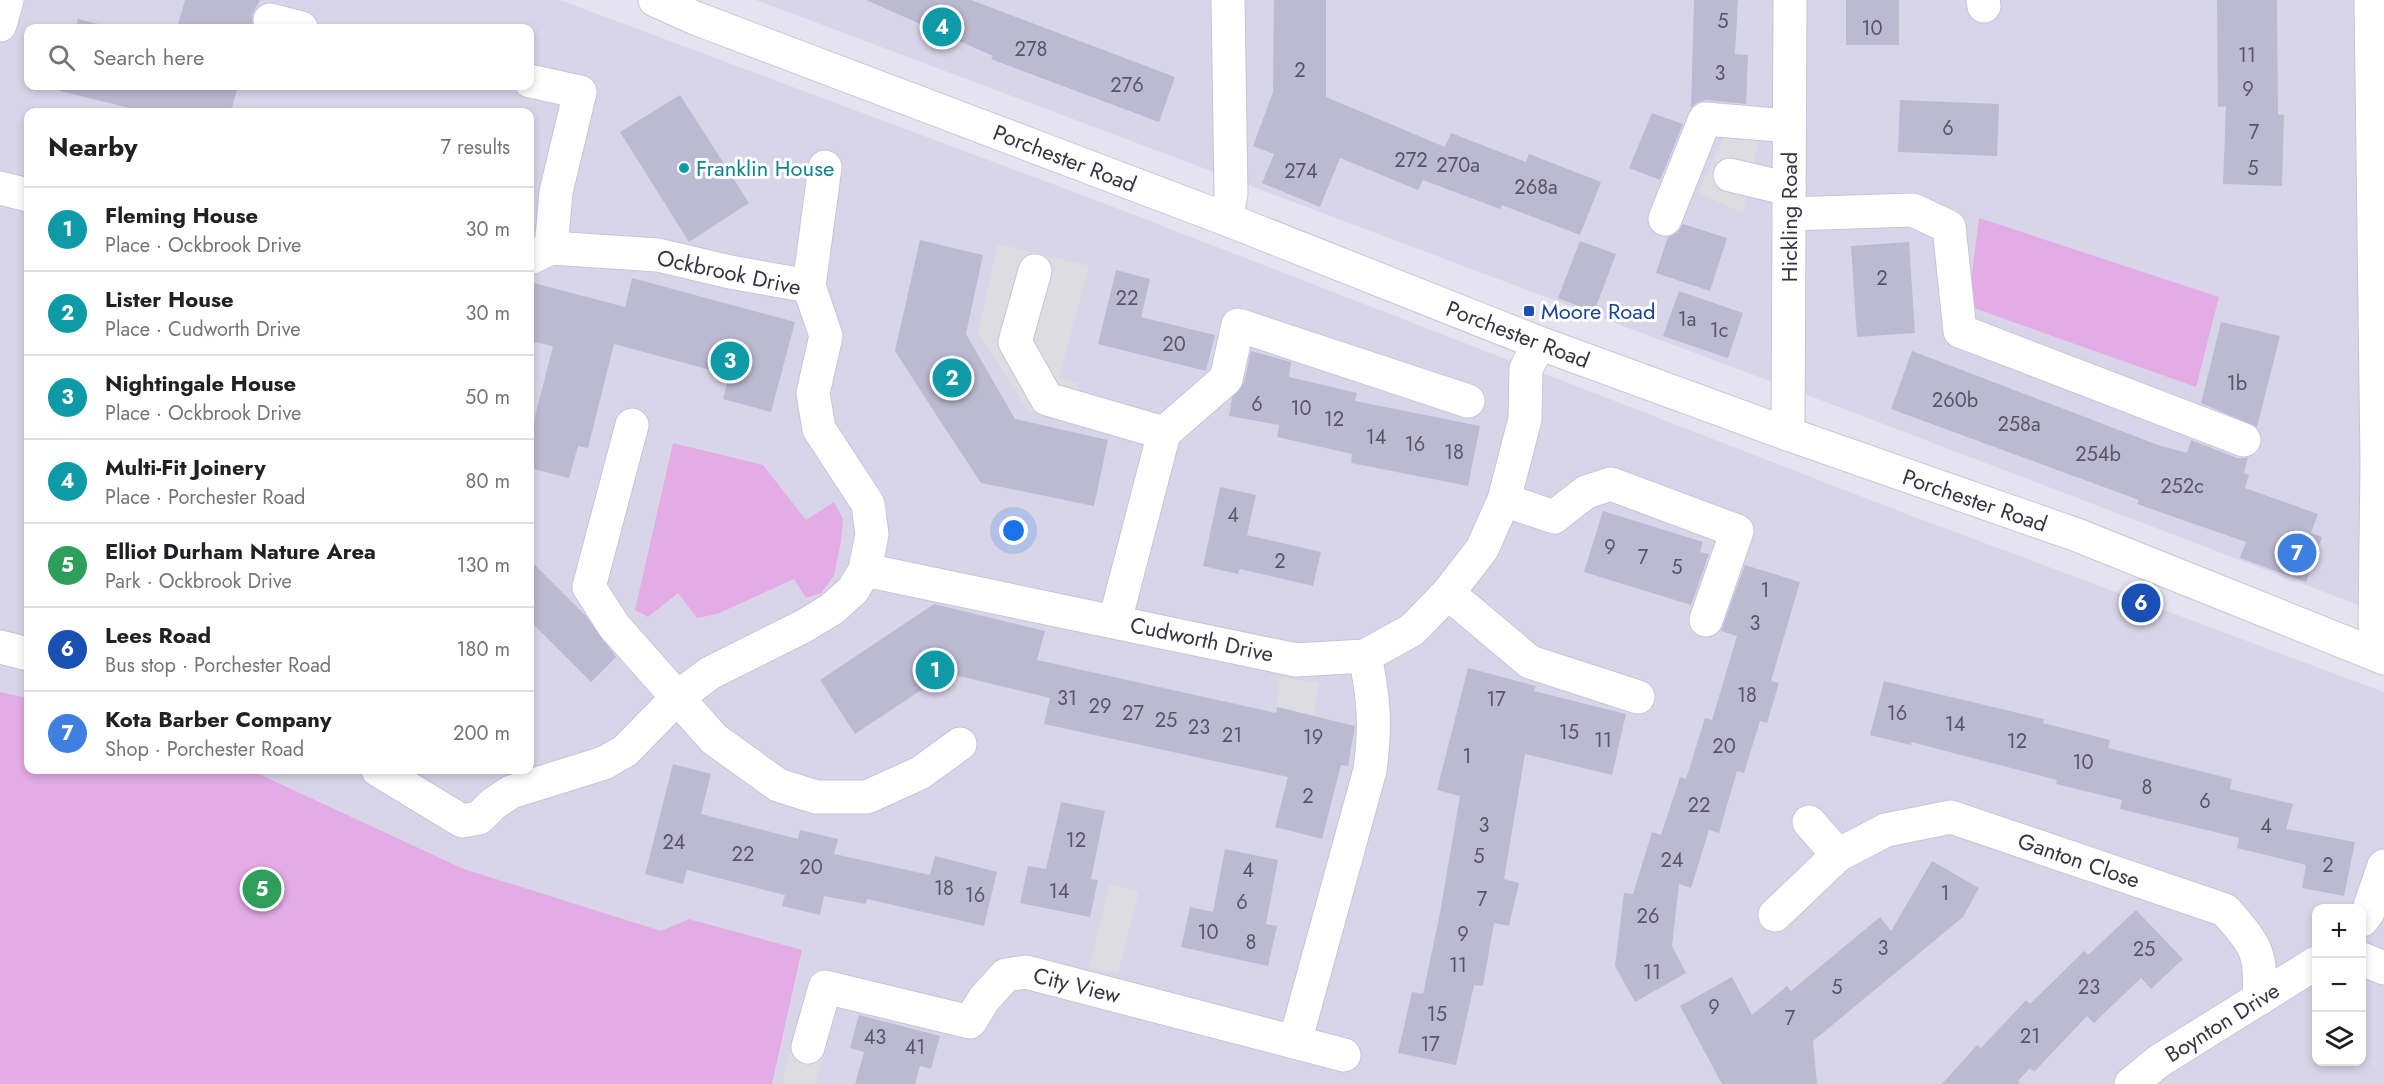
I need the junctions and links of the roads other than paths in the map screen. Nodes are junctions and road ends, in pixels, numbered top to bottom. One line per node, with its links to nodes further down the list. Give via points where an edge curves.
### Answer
1 (7, 0): 8 (street)
2 (655, 0): 16 (street, Porchester Road)
3 (1228, 0): 16 (street, via 1231,194)
4 (1790, 0): 10 (street, Hickling Road)
5 (2371, 0): 35 (street, via 2377,463 2374,624)
6 (270, 20): 7 (street)
7 (286, 24)
8 (0, 25)
9 (534, 82): 18 (street, via 580,92)
10 (1789, 126): 15 (street, Hickling Road); 17 (street, via 1704,119)
11 (825, 167): 20 (street)
12 (1730, 175): 15 (street)
13 (0, 188): 14 (street)
14 (24, 194)
15 (1789, 202): 25 (street, Hickling Road); 26 (street, via 1912,210 1949,227 1960,331)
16 (1226, 219): 21 (street, Porchester Road)
17 (1665, 219)
18 (540, 253): 20 (street, Ockbrook Drive, via 658,255)
19 (1035, 272): 24 (street, via 1015,342 1047,399)
20 (808, 286): 28 (street, Ockbrook Drive, via 826,336 813,393 819,429 868,504 872,534)
21 (1539, 343): 25 (street, Porchester Road); 27 (street, Cudworth Drive, via 1526,369 1525,419)
22 (1468, 401): 24 (street, via 1238,325 1226,379)
23 (632, 425): 36 (street, via 589,587 614,626)
24 (1164, 433): 31 (street, Cudworth Drive)
25 (1788, 435): 35 (street, Porchester Road, via 2077,535)
26 (2244, 440)
27 (1504, 500): 29 (street, Cudworth Drive, via 1482,549); 30 (street, via 1554,517 1586,492 1611,484 1737,531)
28 (865, 570): 31 (street); 36 (street, Ockbrook Drive, via 853,590 832,609 710,673)
29 (1448, 593): 34 (street, Cudworth Drive, via 1412,630); 37 (street, via 1530,662)
30 (1706, 620)
31 (1115, 621): 34 (street, Cudworth Drive, via 1295,670)
32 (0, 647): 33 (street)
33 (24, 653)
34 (1365, 656): 50 (street, via 1376,730 1370,770)
35 (2382, 657)
36 (678, 697): 38 (street, via 714,739 778,785 816,797 867,797 920,773); 39 (street, Ockbrook Drive, via 625,751 604,763 511,792 479,818 462,821)
37 (1638, 697)
38 (960, 744)
39 (385, 774)
40 (1809, 822): 41 (street)
41 (1838, 855): 44 (street, Ganton Close); 48 (street, Ganton Close, via 1886,830 1951,817 2182,895 2225,910 2252,942 2261,966)
42 (2384, 866): 43 (street)
43 (2366, 914)
44 (1775, 915)
45 (2366, 962): 47 (street)
46 (2312, 966): 48 (street, Boynton Drive)
47 (2384, 968)
48 (2259, 999): 52 (street, Boynton Drive, via 2158,1061)
49 (810, 1042): 50 (street, City View, via 825,987 970,1022 1006,975 1026,972 1100,980)
50 (1294, 1042): 51 (street, City View)
51 (1344, 1055)
52 (2131, 1084)

